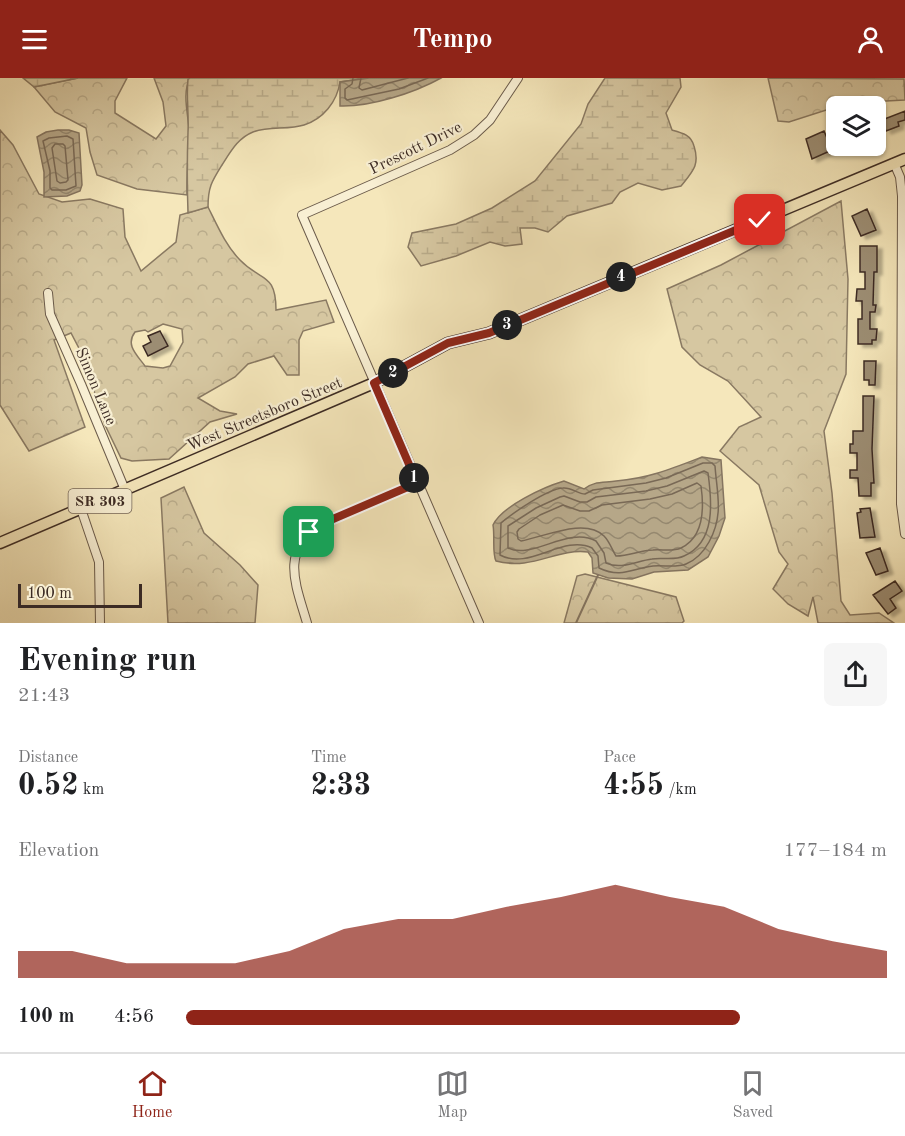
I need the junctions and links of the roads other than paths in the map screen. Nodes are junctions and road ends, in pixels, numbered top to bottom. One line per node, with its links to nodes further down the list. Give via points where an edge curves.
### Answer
1 (518, 78): 5 (street, Prescott Drive, via 490,120 474,135 450,150 302,215)
2 (900, 161): 4 (street); 5 (main road, West Streetsboro Street / SR 303, via 489,333 448,343)
3 (48, 293): 7 (street, Simon Lane, via 50,314)
4 (904, 344): 9 (street, via 901,504)
5 (374, 383): 6 (street); 7 (main road, West Streetsboro Street / SR 303)
6 (417, 483): 12 (street, via 319,525 302,540 293,564); 13 (street)
7 (125, 490): 8 (main road, West Streetsboro Street / SR 303)
8 (81, 509): 10 (main road, West Streetsboro Street / SR 303); 11 (street, via 99,562)
9 (905, 534)
10 (0, 543)
11 (100, 623)
12 (307, 623)
13 (479, 623)

